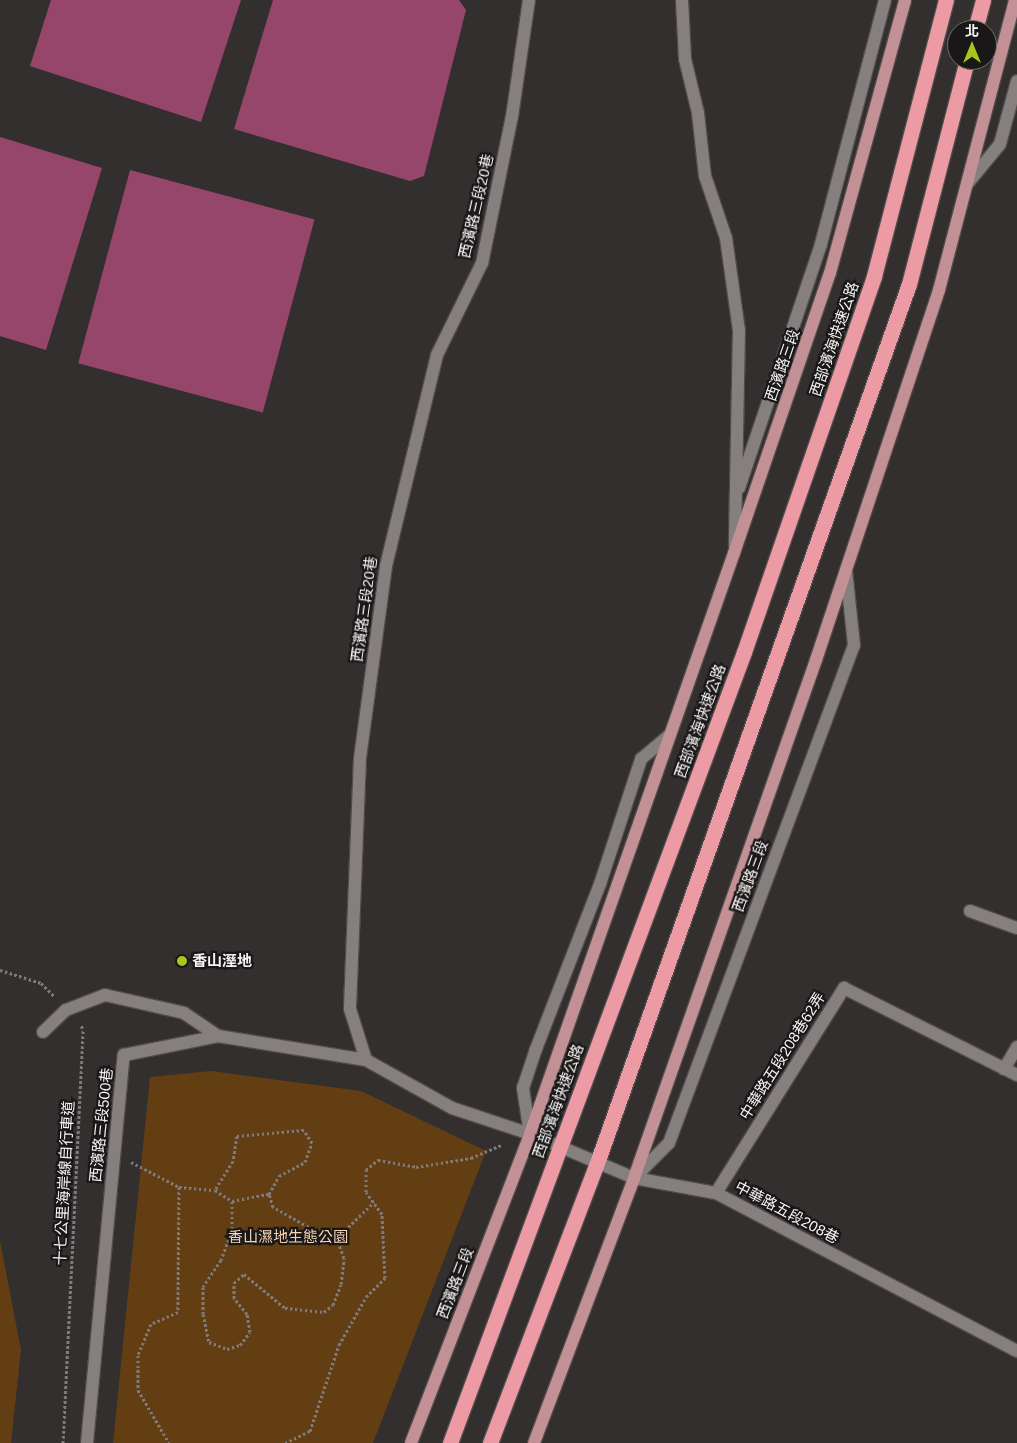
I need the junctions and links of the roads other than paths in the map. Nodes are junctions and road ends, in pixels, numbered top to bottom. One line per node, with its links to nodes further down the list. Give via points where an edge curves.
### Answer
1 (529, 0): 21 (street, 西濱路三段20巷, via 512,116 482,263 437,355 386,566 360,758 350,1009)
2 (682, 0): 12 (street, via 685,59 698,113 705,176 726,238 739,330)
3 (885, 0): 12 (street, 西濱路三段, via 821,244)
4 (905, 0): 13 (main road, 西濱路三段, via 830,273)
5 (946, 0): 25 (highway, 西部濱海快速公路, via 874,276 744,652)
6 (983, 0): 8 (highway)
7 (1015, 0): 11 (main road, 西濱路三段)
8 (978, 20)
9 (964, 70): 26 (highway, via 909,284)
10 (1017, 81): 11 (street, 西濱路三段, via 1000,144)
11 (968, 183): 14 (main road, 西濱路三段, via 939,290)
12 (736, 500): 13 (street)
13 (734, 553): 15 (main road, 西濱路三段)
14 (846, 570): 27 (main road, 西濱路三段); 27 (street, 西濱路三段, via 854,645 669,1143)
15 (670, 735): 24 (main road, 西濱路三段); 24 (street, 西濱路三段, via 641,759 600,884 536,1049 523,1088)
16 (970, 910): 17 (street)
17 (1017, 928)
18 (43, 1032): 19 (street, via 66,1010 105,995 184,1013)
19 (218, 1036): 21 (street, 西濱路三段500巷); 30 (street, 西濱路三段500巷, via 124,1055)
20 (1017, 1047): 22 (street)
21 (366, 1060): 24 (street, via 452,1108)
22 (1004, 1069): 23 (street, 中華路五段208巷62弄); 28 (street, 中華路五段208巷62弄, via 844,988)
23 (1017, 1075)
24 (530, 1134): 25 (street, 中華路五段208巷); 31 (main road, 西濱路三段)
25 (559, 1149): 26 (street, 中華路五段208巷); 32 (highway, 西部濱海快速公路)
26 (597, 1163): 27 (street, 中華路五段208巷); 33 (highway)
27 (634, 1178): 28 (street, 中華路五段208巷); 34 (main road, 西濱路三段)
28 (716, 1193): 29 (street, 中華路五段208巷)
29 (1017, 1351)
30 (87, 1443)
31 (411, 1443)
32 (450, 1443)
33 (490, 1443)
34 (534, 1443)

